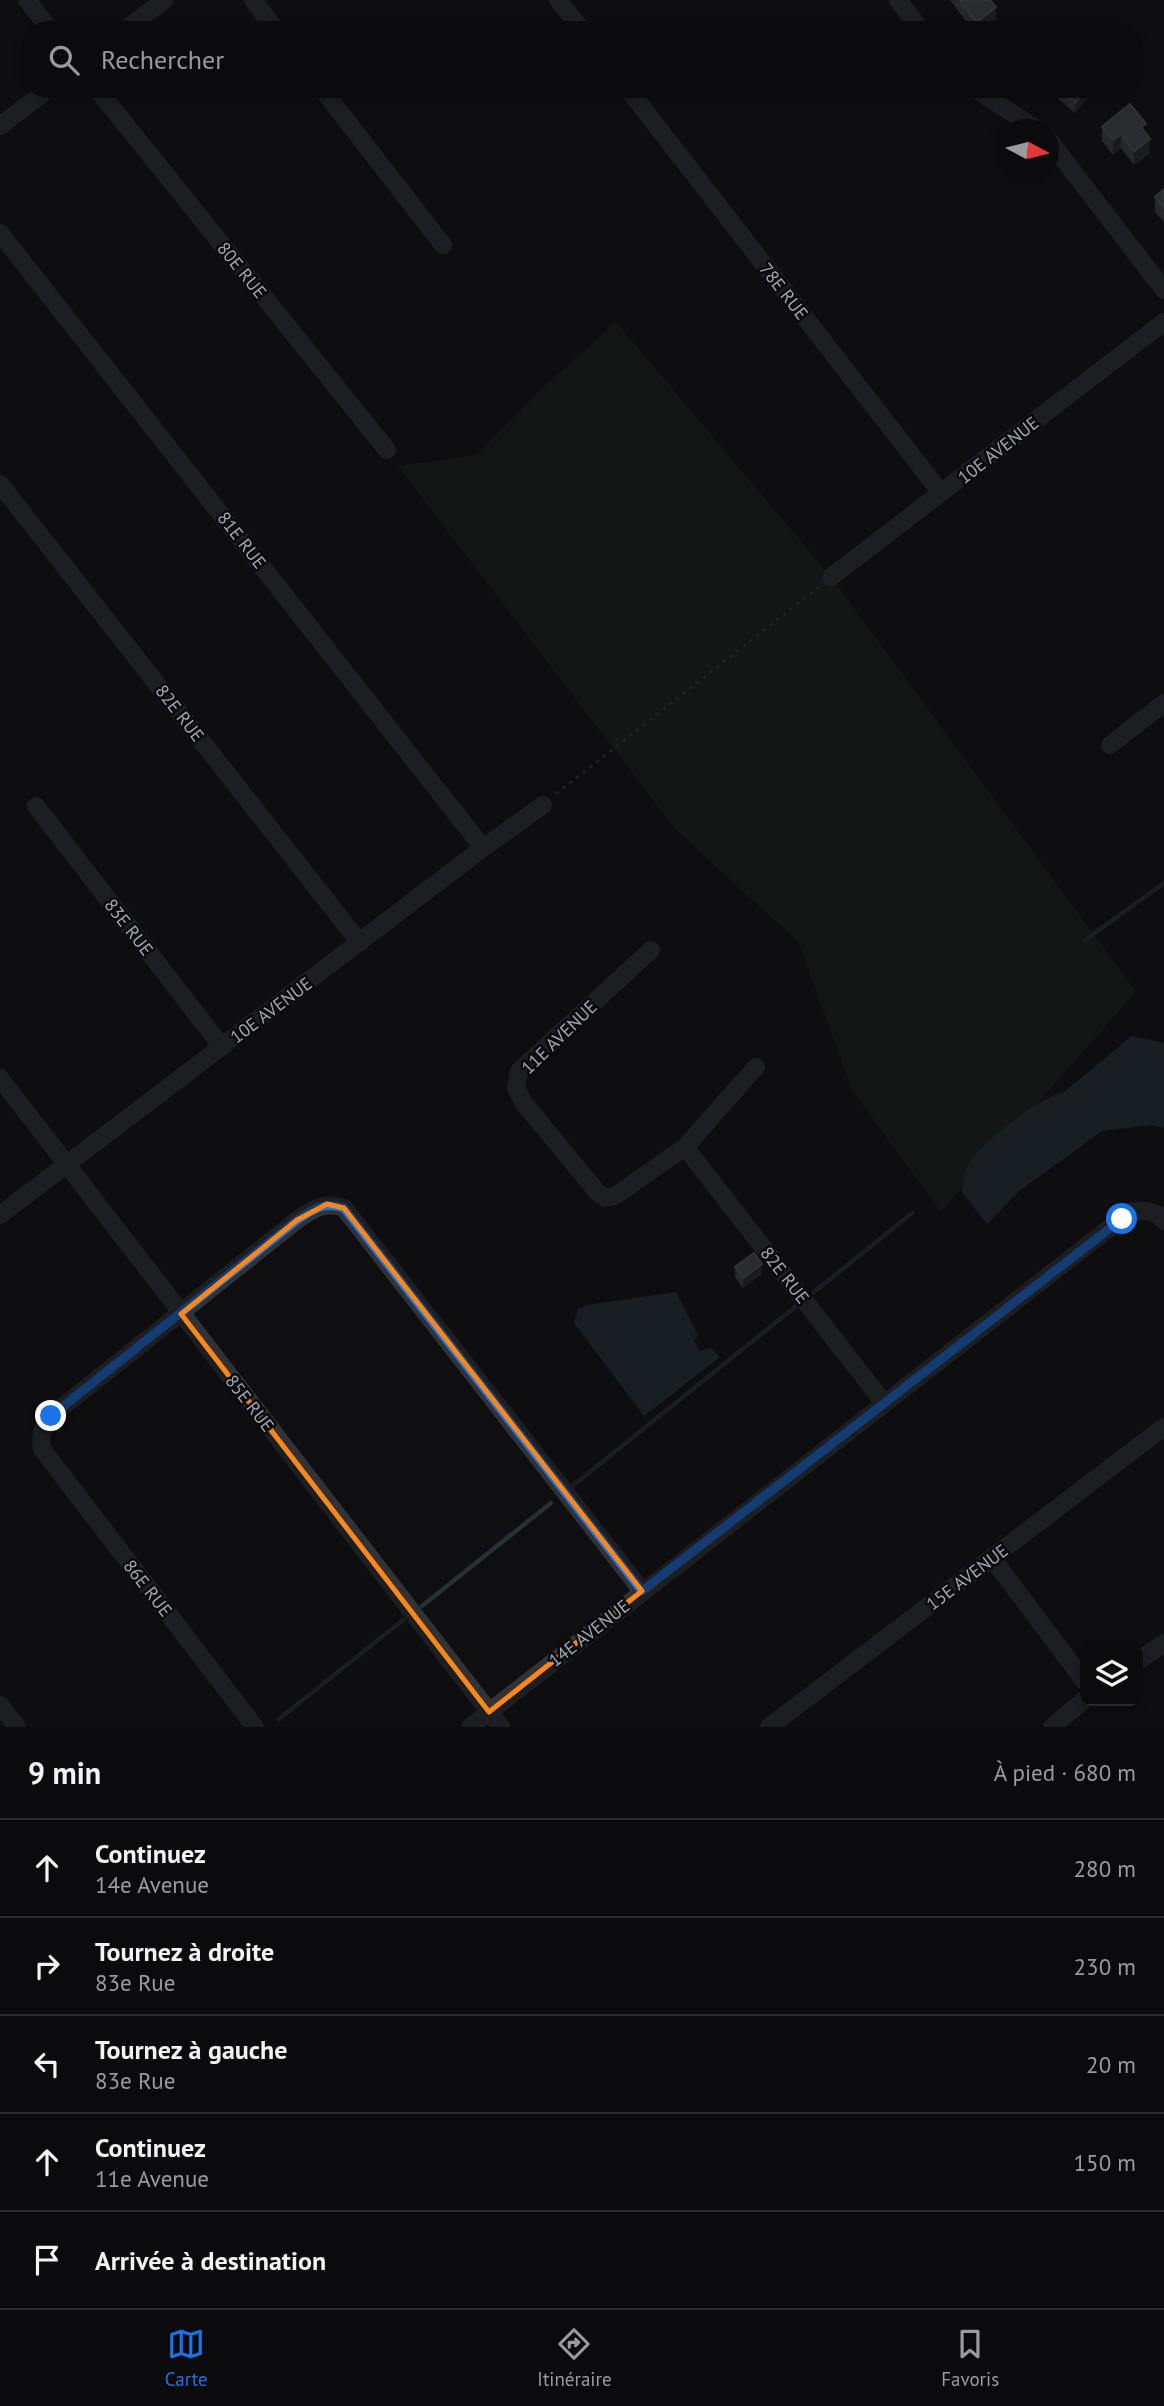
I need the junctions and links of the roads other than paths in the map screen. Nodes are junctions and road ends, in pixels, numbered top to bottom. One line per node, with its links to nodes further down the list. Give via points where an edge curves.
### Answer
1 (27, 0): 6 (street)
2 (164, 0): 7 (street)
3 (253, 0): 8 (street)
4 (558, 0): 9 (street)
5 (898, 0): 10 (street)
6 (43, 21)
7 (137, 21)
8 (269, 21)
9 (575, 21)
10 (914, 21)
11 (36, 98): 17 (street)
12 (104, 98): 23 (street, 80E RUE)
13 (329, 98): 20 (street)
14 (635, 98): 25 (street, 78E RUE)
15 (989, 98): 16 (street)
16 (1021, 119)
17 (0, 125)
18 (1059, 153): 21 (street)
19 (0, 233): 31 (street, 81E RUE)
20 (443, 245)
21 (1164, 290)
22 (1164, 322): 25 (street, 10E AVENUE)
23 (387, 450)
24 (0, 484): 32 (street, 82E RUE)
25 (941, 493): 26 (street, 10E AVENUE)
26 (831, 578)
27 (1164, 703): 28 (street)
28 (1110, 745)
29 (543, 805): 31 (street, 10E AVENUE)
30 (36, 806): 34 (street, 83E RUE)
31 (483, 848): 32 (street, 10E AVENUE)
32 (360, 943): 34 (street, 10E AVENUE)
33 (651, 950): 37 (street, 11E AVENUE, via 519,1071 516,1087 523,1102 605,1198 615,1196)
34 (222, 1047): 38 (street, 10E AVENUE)
35 (756, 1067): 37 (street)
36 (0, 1078): 38 (street, 85E RUE)
37 (685, 1147): 42 (street, 82E RUE)
38 (67, 1164): 39 (street, 10E AVENUE); 41 (street, 85E RUE)
39 (0, 1215)
40 (1164, 1221): 42 (street, 14E AVENUE, via 1142,1210 1130,1212)
41 (181, 1314): 45 (street, via 314,1208 327,1204 344,1208); 51 (street, 85E RUE); 53 (street, 86E RUE, via 51,1416 43,1427 42,1449)
42 (884, 1403): 45 (street, 14E AVENUE)
43 (1164, 1427): 44 (street, 15E AVENUE)
44 (992, 1558): 48 (street); 56 (street, 15E AVENUE)
45 (642, 1591): 51 (street, 14E AVENUE)
46 (1164, 1643): 47 (street)
47 (1143, 1658)
48 (1080, 1675)
49 (1080, 1703): 57 (street)
50 (0, 1705): 52 (street)
51 (489, 1712): 54 (street, 14E AVENUE); 55 (street, 85E RUE)
52 (17, 1727)
53 (255, 1727)
54 (470, 1727)
55 (501, 1727)
56 (769, 1727)
57 (1052, 1727)

